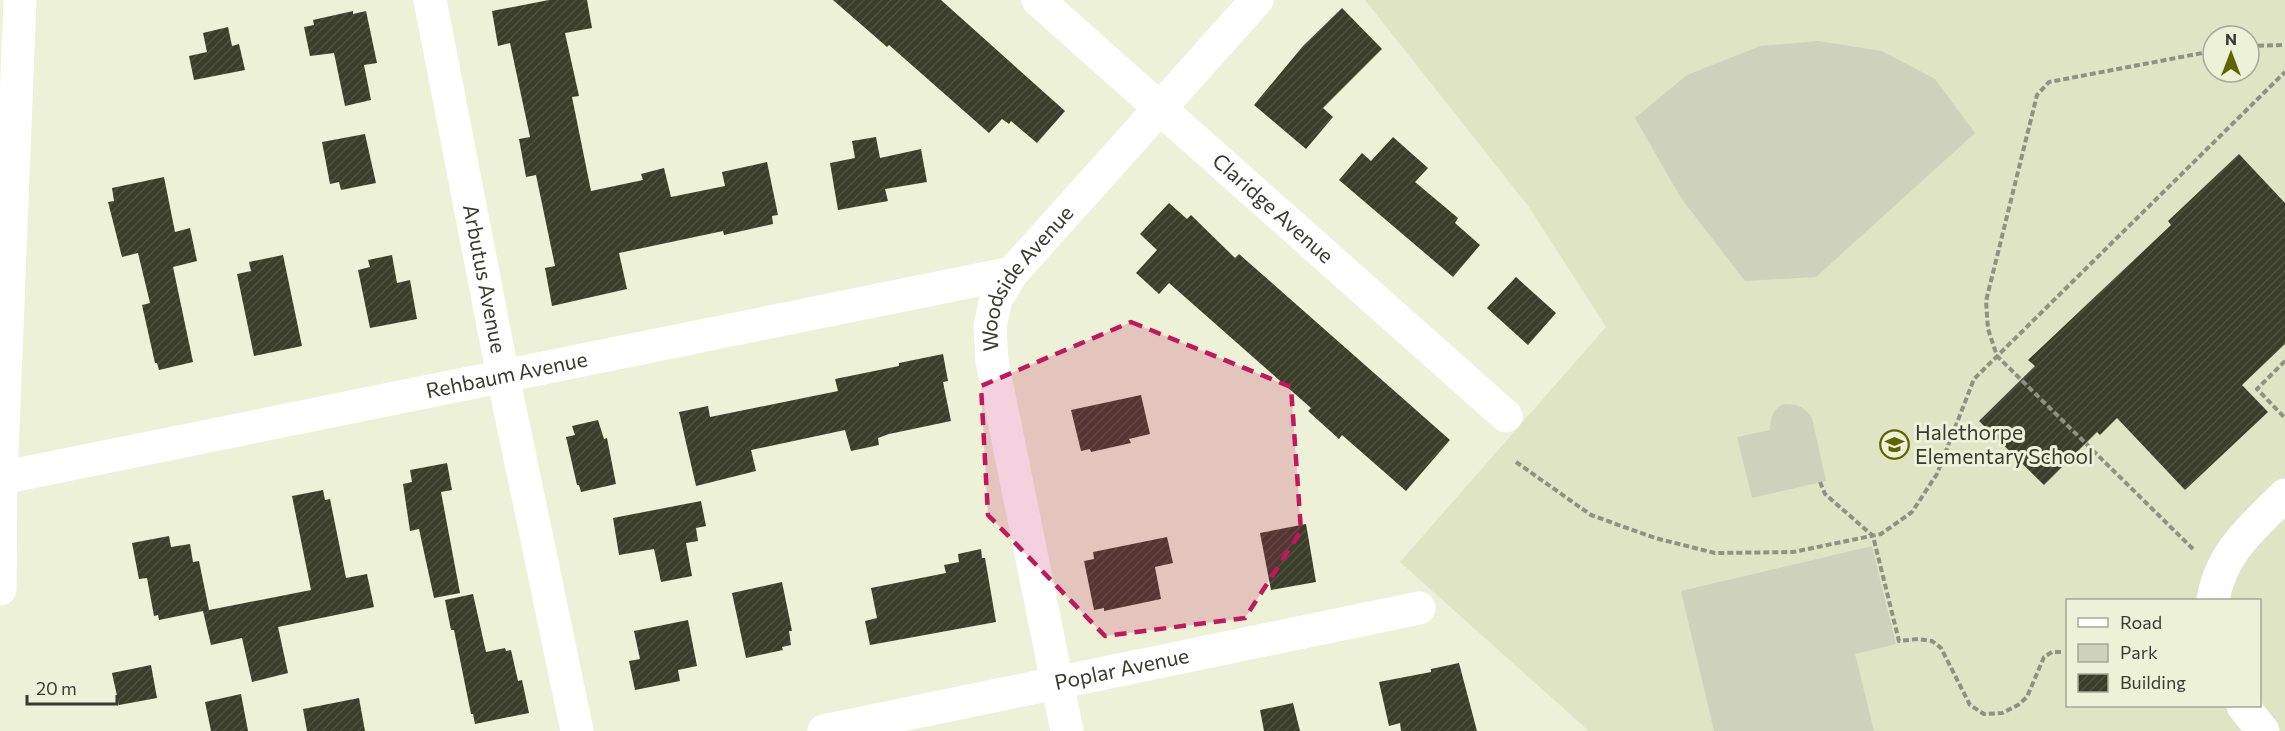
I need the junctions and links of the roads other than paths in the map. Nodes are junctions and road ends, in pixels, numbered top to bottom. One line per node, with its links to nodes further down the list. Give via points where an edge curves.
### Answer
1 (20, 0): 9 (street)
2 (430, 0): 7 (street, Arbutus Avenue)
3 (1038, 0): 5 (street, Claridge Avenue)
4 (1257, 0): 5 (street, Woodside Avenue)
5 (1160, 106): 6 (street, Woodside Avenue); 8 (street, Claridge Avenue)
6 (1012, 273): 7 (street, Rehbaum Avenue); 14 (street, Woodside Avenue, via 996,299 990,327 992,361)
7 (503, 376): 9 (street, Rehbaum Avenue); 16 (street, Arbutus Avenue)
8 (1506, 416)
9 (1, 478): 11 (street)
10 (2285, 495): 12 (street, via 2236,544 2216,583)
11 (0, 589)
12 (2213, 599)
13 (1419, 608): 14 (street, Poplar Avenue)
14 (1057, 683): 17 (street, Poplar Avenue); 18 (street, Woodside Avenue)
15 (2245, 707): 19 (street)
16 (577, 731)
17 (824, 731)
18 (1067, 731)
19 (2263, 731)

